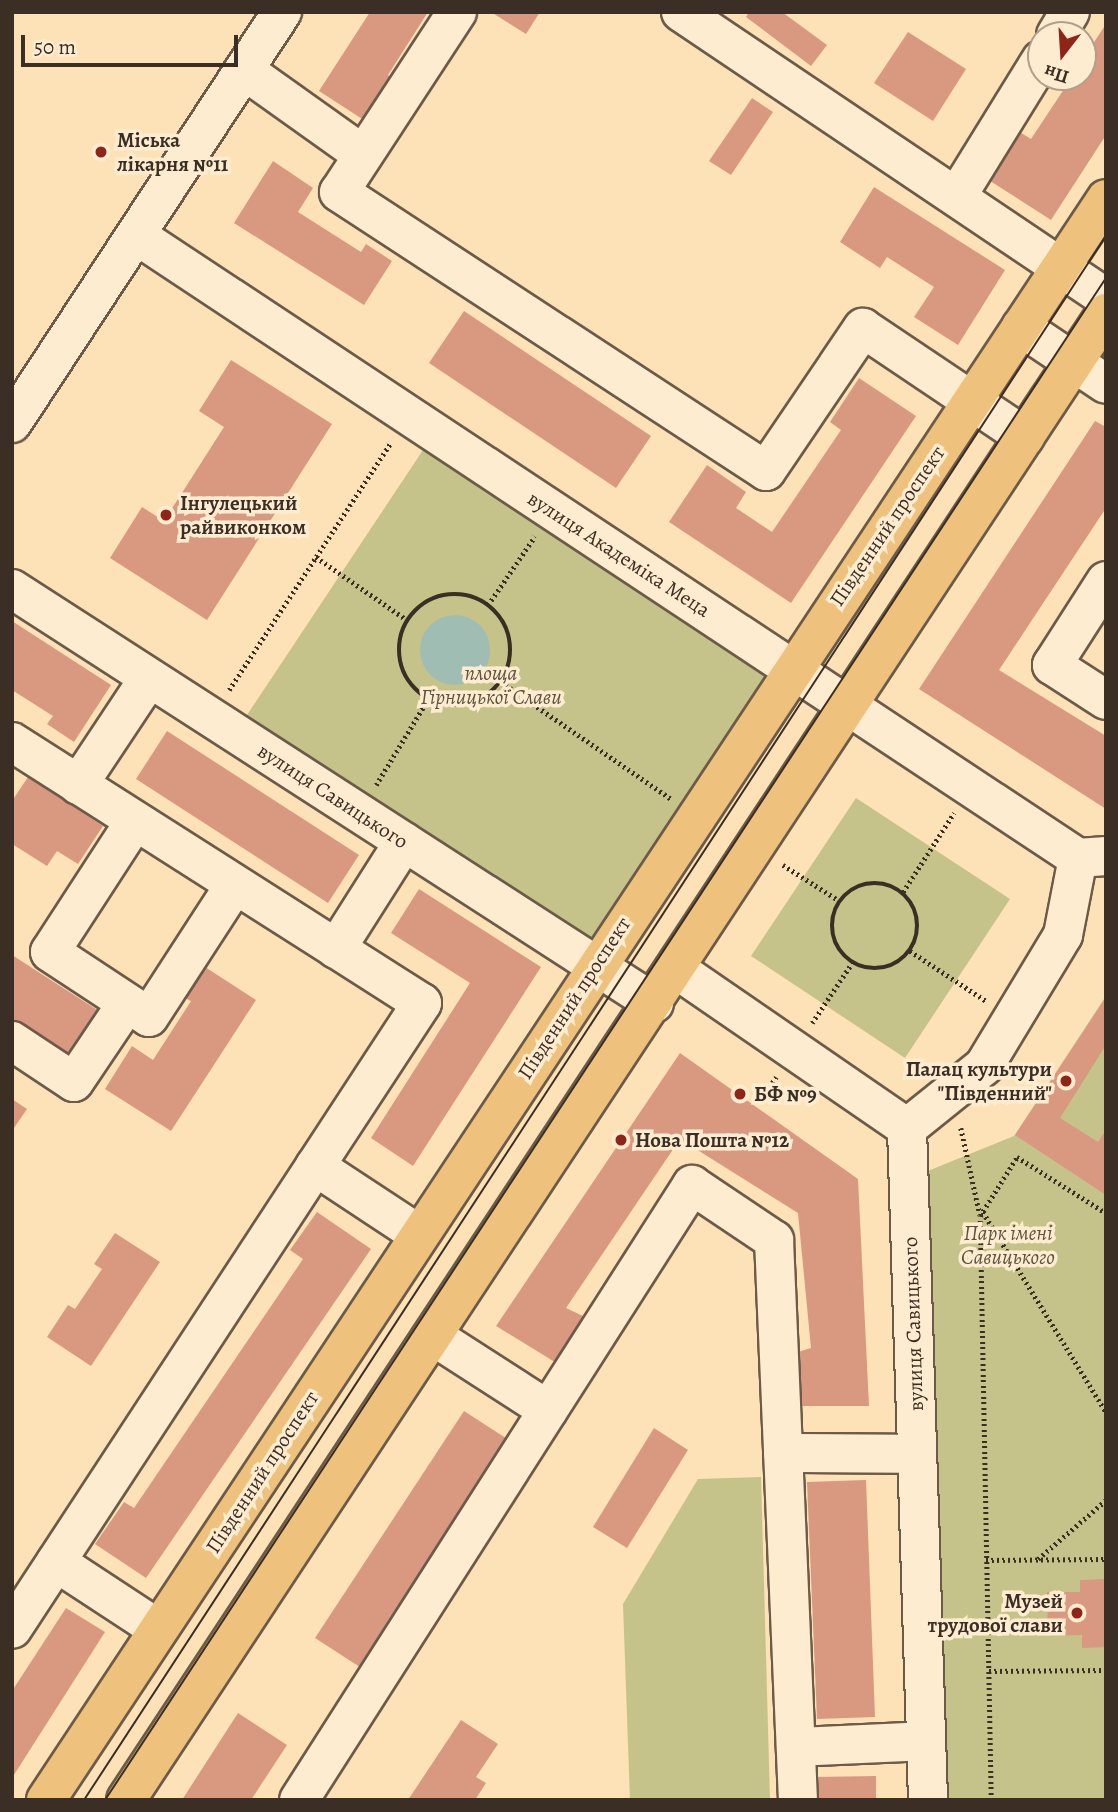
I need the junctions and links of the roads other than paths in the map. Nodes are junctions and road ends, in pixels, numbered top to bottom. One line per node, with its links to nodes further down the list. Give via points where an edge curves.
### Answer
1 (282, 12): 4 (street)
2 (457, 12): 6 (street)
3 (681, 12): 7 (street)
4 (244, 70): 6 (street); 9 (street)
5 (1027, 83): 7 (street)
6 (363, 155): 16 (street, via 339,192 766,471 863,328)
7 (957, 196): 10 (street)
8 (1106, 199): 10 (main road, Південний проспект)
9 (136, 235): 17 (street); 21 (street, вулиця Академіка Меца)
10 (1061, 266): 11 (street); 13 (main road, Південний проспект)
11 (1106, 298)
12 (1106, 313): 14 (main road)
13 (1021, 327): 14 (street); 16 (main road, Південний проспект)
14 (1073, 363): 15 (street); 18 (main road)
15 (1106, 384)
16 (972, 399): 18 (street); 21 (main road, Південний проспект)
17 (12, 423)
18 (1025, 437): 24 (main road)
19 (1106, 581): 23 (street, via 1052,665)
20 (12, 589): 22 (street, вулиця Савицького)
21 (792, 669): 24 (street, вулиця Академіка Меца); 32 (main road, Південний проспект)
22 (149, 678): 26 (street); 28 (street, вулиця Савицького)
23 (1106, 699)
24 (849, 706): 29 (street, вулиця Академіка Меца); 33 (main road)
25 (12, 742): 26 (street)
26 (78, 785): 27 (street)
27 (135, 821): 30 (street); 34 (street, via 50,952)
28 (404, 842): 31 (street); 32 (street, вулиця Савицького)
29 (1092, 857): 37 (street, via 1063,935 984,1066)
30 (234, 886): 31 (street); 34 (street, via 149,1017)
31 (336, 949): 38 (street, via 422,1003)
32 (595, 965): 35 (street, вулиця Савицького); 39 (main road, Південний проспект)
33 (676, 969): 35 (main road); 37 (street)
34 (127, 1003): 36 (street, via 74,1082)
35 (654, 1003): 40 (main road)
36 (12, 1041)
37 (907, 1128): 43 (street, вулиця Савицького)
38 (316, 1166): 39 (street); 44 (street)
39 (418, 1234): 46 (main road, Південний проспект)
40 (433, 1336): 41 (street); 50 (main road)
41 (548, 1410): 42 (street, via 692,1185 774,1240); 51 (street)
42 (783, 1453): 43 (street); 48 (street)
43 (917, 1454): 47 (street, вулиця Савицького)
44 (56, 1562): 45 (street); 46 (street)
45 (12, 1629)
46 (158, 1629): 49 (main road, Південний проспект)
47 (926, 1741): 48 (street); 53 (street, вулиця Савицького)
48 (796, 1748): 52 (street)
49 (46, 1800)
50 (126, 1800)
51 (299, 1800)
52 (798, 1800)
53 (928, 1800)

